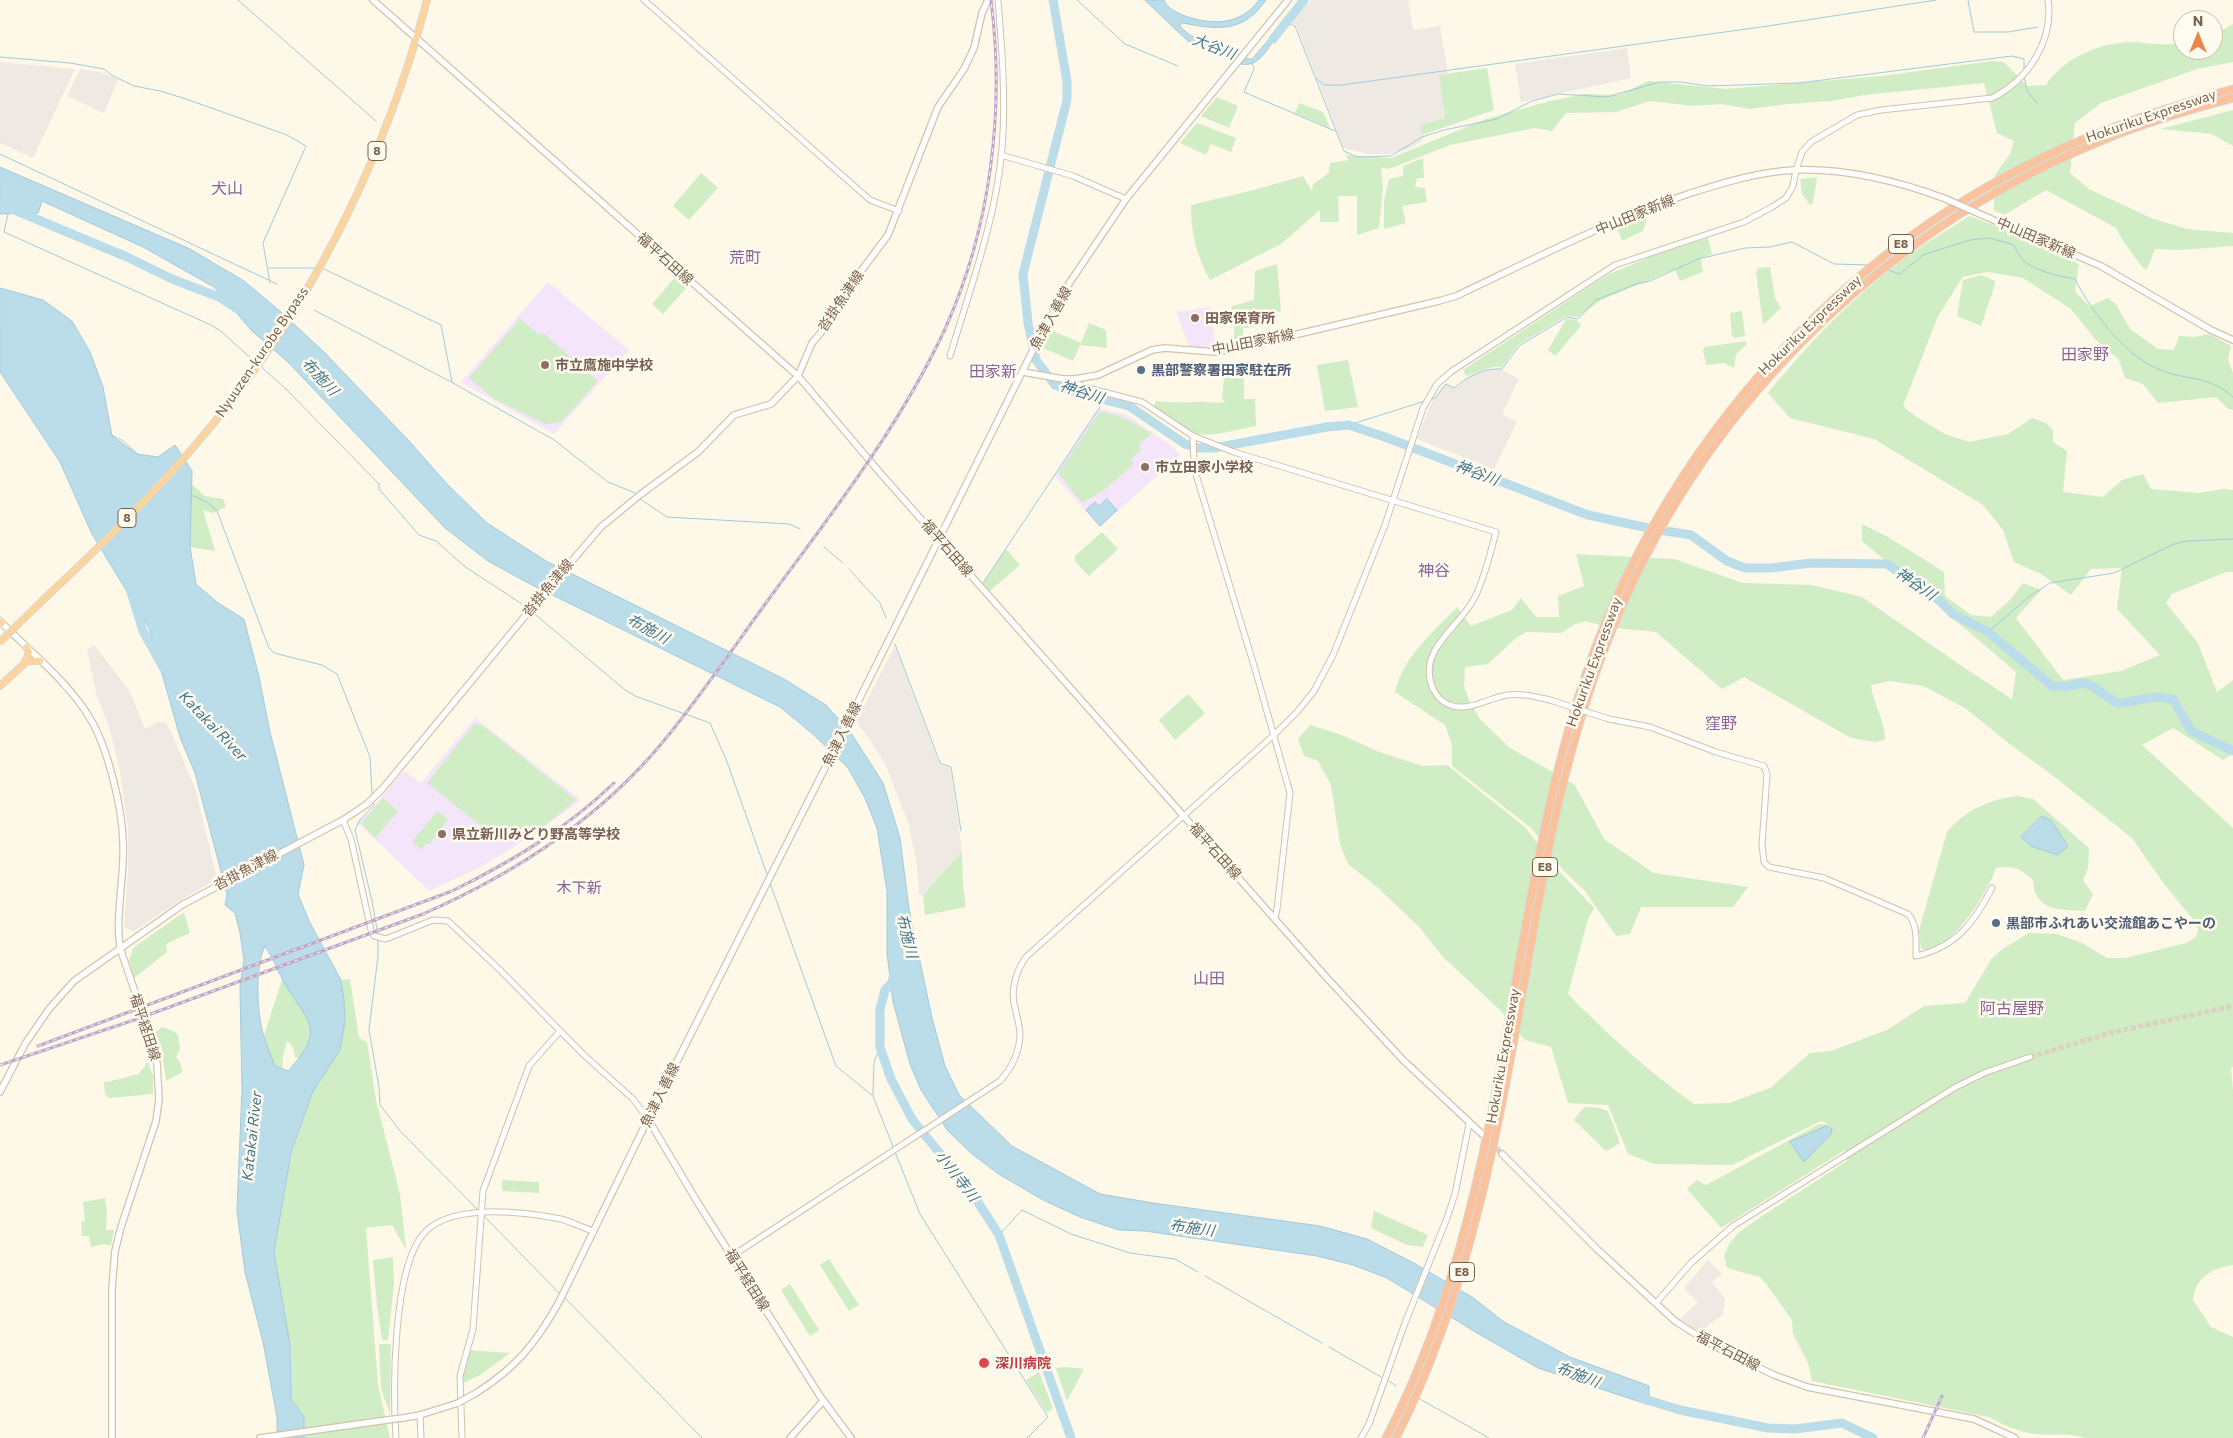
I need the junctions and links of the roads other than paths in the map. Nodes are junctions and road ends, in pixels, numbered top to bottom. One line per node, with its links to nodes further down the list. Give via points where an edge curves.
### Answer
1 (373, 0): 8 (main road, 福平石田線)
2 (427, 0): 8 (highway, Nyuuzen-kurobe Bypass / 8)
3 (644, 0): 14 (street, via 870,200)
4 (988, 0): 14 (main road, 沓掛魚津線, via 974,48 938,107)
5 (998, 0): 11 (street, via 1004,85)
6 (1288, 0): 13 (main road, 魚津入善線)
7 (2048, 0): 12 (street, via 2048,31 2039,52 2027,70 2004,92 1992,98 1857,115 1810,142 1802,152)
8 (417, 38): 18 (main road, 福平石田線); 24 (highway, Nyuuzen-kurobe Bypass / 8, bridge, via 356,198 304,292 264,354 229,404 186,456)
9 (2233, 89): 56 (highway, Hokuriku Expressway / E8, via 2131,120 2061,149 1973,195 1907,239 1850,285 1766,367 1705,444 1657,518 1601,634 1576,706 1538,862 1475,1194 1454,1270 1429,1342)
10 (2233, 98): 47 (highway, Hokuriku Expressway / E8, via 2133,128 2065,156 2002,188 1912,246 1840,305 1772,373 1692,477 1650,550 1609,637 1572,749 1548,855 1505,1097 1483,1197 1461,1277 1420,1388)
11 (1001, 155): 13 (street, via 1073,176); 16 (street, via 980,257)
12 (1796, 170): 15 (main road, 中山田家新線, bridge, via 1888,180 1946,199 2100,266); 19 (main road, 中山田家新線, via 1752,175 1647,208 1456,296 1234,349 1215,352 1152,350 1098,375); 21 (street, via 1793,186 1786,198 1772,207 1744,222 1616,265 1452,371 1438,384 1423,408)
13 (1126, 199): 17 (main road, 魚津入善線, via 1070,282)
14 (899, 211): 18 (main road, 沓掛魚津線, via 882,245 850,286 833,318 812,343)
15 (2233, 340)
16 (950, 356)
17 (1023, 372): 19 (main road, 中山田家新線); 22 (main road, 魚津入善線)
18 (798, 376): 22 (main road, 福平石田線); 30 (main road, 沓掛魚津線, via 771,404 739,412 729,419 698,452 601,526 384,787 367,804)
19 (1075, 379): 20 (street, via 1084,387 1142,402)
20 (1193, 438): 21 (street); 28 (street, via 1194,468)
21 (1393, 500): 28 (street, via 1369,569 1333,655 1314,691 1298,712); 31 (street, bridge, via 1496,532 1474,600 1430,658 1431,683 1442,701 1465,707 1508,695 1531,695 1608,719 1650,726 1716,752 1764,766 1767,774 1762,845 1764,862 1769,866 1824,878 1908,914 1915,928 1916,956 1950,944 1967,928)
22 (940, 539): 29 (main road, 福平石田線); 37 (main road, 魚津入善線)
23 (0, 623): 25 (main road, 福平経田線)
24 (0, 642)
25 (25, 656): 26 (highway); 26 (main road, 福平経田線); 27 (highway)
26 (38, 661): 33 (main road, 福平経田線, via 64,686 91,720 118,804 123,842 118,928)
27 (0, 684)
28 (1274, 734): 29 (street); 32 (street, via 1290,793)
29 (1184, 816): 32 (main road, 福平石田線); 43 (street, via 1026,957 1014,986 1013,1001 1020,1034 1015,1060 1000,1080)
30 (343, 820): 33 (main road, 沓掛魚津線, via 182,905); 34 (street, via 352,838 374,936 386,939 433,920 448,921)
31 (1992, 888)
32 (1275, 918): 38 (main road, 福平石田線, via 1403,1060)
33 (120, 948): 36 (main road, 沓掛魚津線, via 74,981 58,997 25,1044); 48 (main road, 福平経田線, via 153,1045 159,1099 156,1121 115,1250)
34 (560, 1031): 37 (street, via 633,1099); 41 (street, via 529,1066 483,1191)
35 (2030, 1057): 44 (street, via 1984,1073 1954,1088 1747,1217 1691,1262)
36 (0, 1092)
37 (648, 1119): 42 (main road, 魚津入善線); 43 (main road, 福平経田線)
38 (1469, 1124): 39 (main road, 福平石田線); 55 (street, via 1455,1194)
39 (1482, 1134)
40 (1502, 1154): 44 (main road, 福平石田線)
41 (480, 1212): 42 (street, via 562,1220); 50 (street, via 454,1214 436,1222 413,1250 406,1272 396,1344 393,1395); 52 (street, via 473,1329 460,1376)
42 (593, 1232): 46 (main road, 魚津入善線, bridge, via 542,1331 516,1364 496,1381 458,1403)
43 (732, 1256): 45 (main road, 福平経田線)
44 (1656, 1303): 57 (main road, 福平石田線, via 1696,1336 1790,1381 1845,1396 1974,1419)
45 (823, 1401): 53 (main road); 54 (main road, 福平経田線)
46 (420, 1415): 49 (main road, 魚津入善線, bridge); 51 (street)
47 (1398, 1436)
48 (112, 1438)
49 (260, 1438)
50 (396, 1438)
51 (422, 1438)
52 (462, 1438)
53 (790, 1438)
54 (851, 1438)
55 (1361, 1438)
56 (1386, 1438)
57 (2015, 1438)

